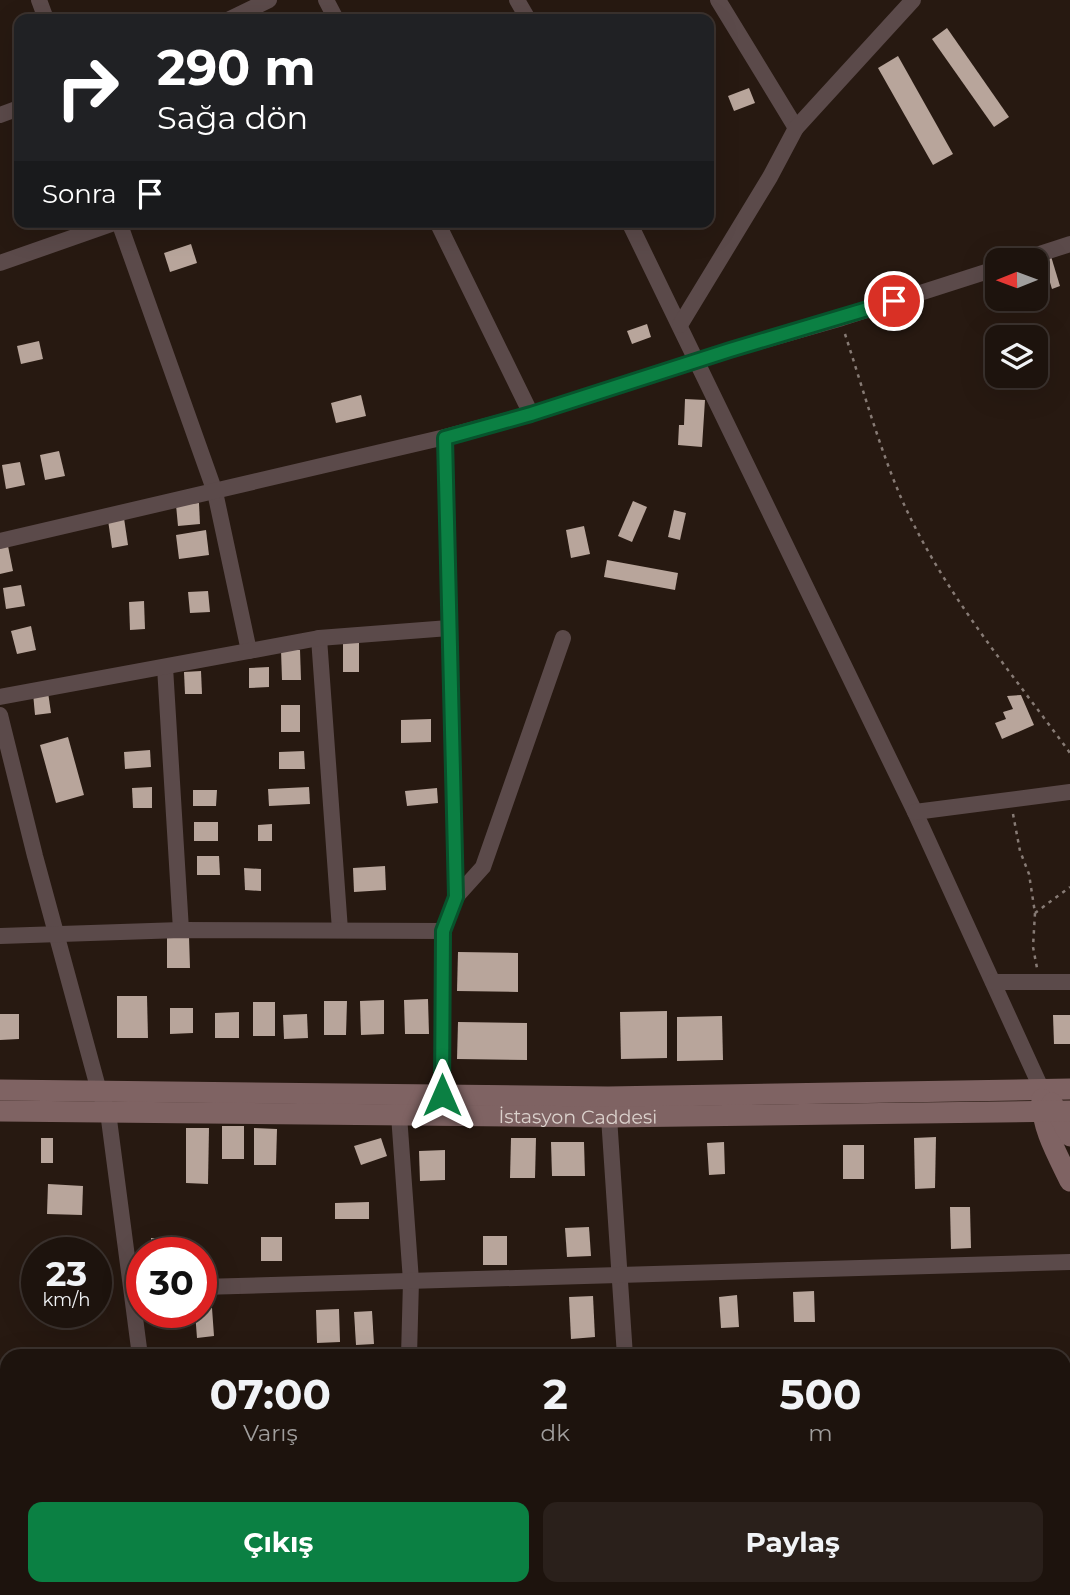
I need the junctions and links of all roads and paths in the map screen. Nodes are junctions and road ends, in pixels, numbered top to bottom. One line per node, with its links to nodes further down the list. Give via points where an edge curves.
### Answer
1 (269, 0): 4 (street)
2 (718, 0): 5 (street)
3 (913, 0): 5 (street)
4 (240, 14)
5 (796, 128): 15 (street)
6 (101, 228): 12 (street)
7 (120, 228): 19 (street)
8 (440, 228): 17 (street)
9 (632, 228): 15 (street)
10 (1070, 244): 11 (street)
11 (1048, 251)
12 (0, 263)
13 (985, 272): 14 (street)
14 (842, 318): 16 (street); 28 (path, via 902,500 974,624)
15 (680, 325): 16 (street)
16 (696, 362): 17 (street); 31 (street)
17 (531, 414): 18 (street)
18 (445, 438): 19 (street); 21 (street)
19 (215, 492): 20 (street); 24 (street)
20 (0, 541)
21 (449, 628): 22 (street); 33 (street)
22 (319, 638): 24 (street); 35 (street)
23 (563, 638): 33 (street, via 483,867)
24 (249, 651): 25 (street)
25 (165, 667): 26 (street); 36 (street)
26 (0, 697)
27 (0, 715): 38 (street)
28 (1070, 752)
29 (1070, 792): 30 (street)
30 (1012, 799): 31 (street); 34 (path)
31 (915, 812): 40 (street)
32 (1070, 887): 34 (path)
33 (456, 897): 37 (street)
34 (1035, 913): 41 (path, via 1033,947)
35 (340, 929): 36 (street); 37 (street)
36 (181, 930): 38 (street)
37 (443, 931): 47 (street)
38 (56, 933): 39 (street); 46 (street)
39 (0, 936)
40 (993, 982): 41 (street); 45 (street)
41 (1039, 982): 42 (street)
42 (1070, 982)
43 (1070, 1089): 45 (main road)
44 (0, 1090): 46 (main road)
45 (1042, 1090): 47 (main road); 49 (main road)
46 (99, 1091): 47 (main road); 50 (street)
47 (442, 1095)
48 (0, 1111): 50 (main road, İstasyon Caddesi)
49 (1056, 1111): 52 (main road, İstasyon Caddesi); 53 (main road); 54 (main road, via 1055,1150)
50 (108, 1112): 51 (main road, İstasyon Caddesi); 55 (street)
51 (399, 1115): 52 (main road, İstasyon Caddesi); 58 (street)
52 (609, 1117): 57 (street)
53 (1070, 1136)
54 (1070, 1181)
55 (129, 1237)
56 (1070, 1262): 57 (street)
57 (620, 1276): 58 (street); 63 (street)
58 (411, 1281): 59 (street); 62 (street)
59 (217, 1287)
60 (138, 1328): 61 (street)
61 (139, 1349)
62 (409, 1349)
63 (625, 1349)

